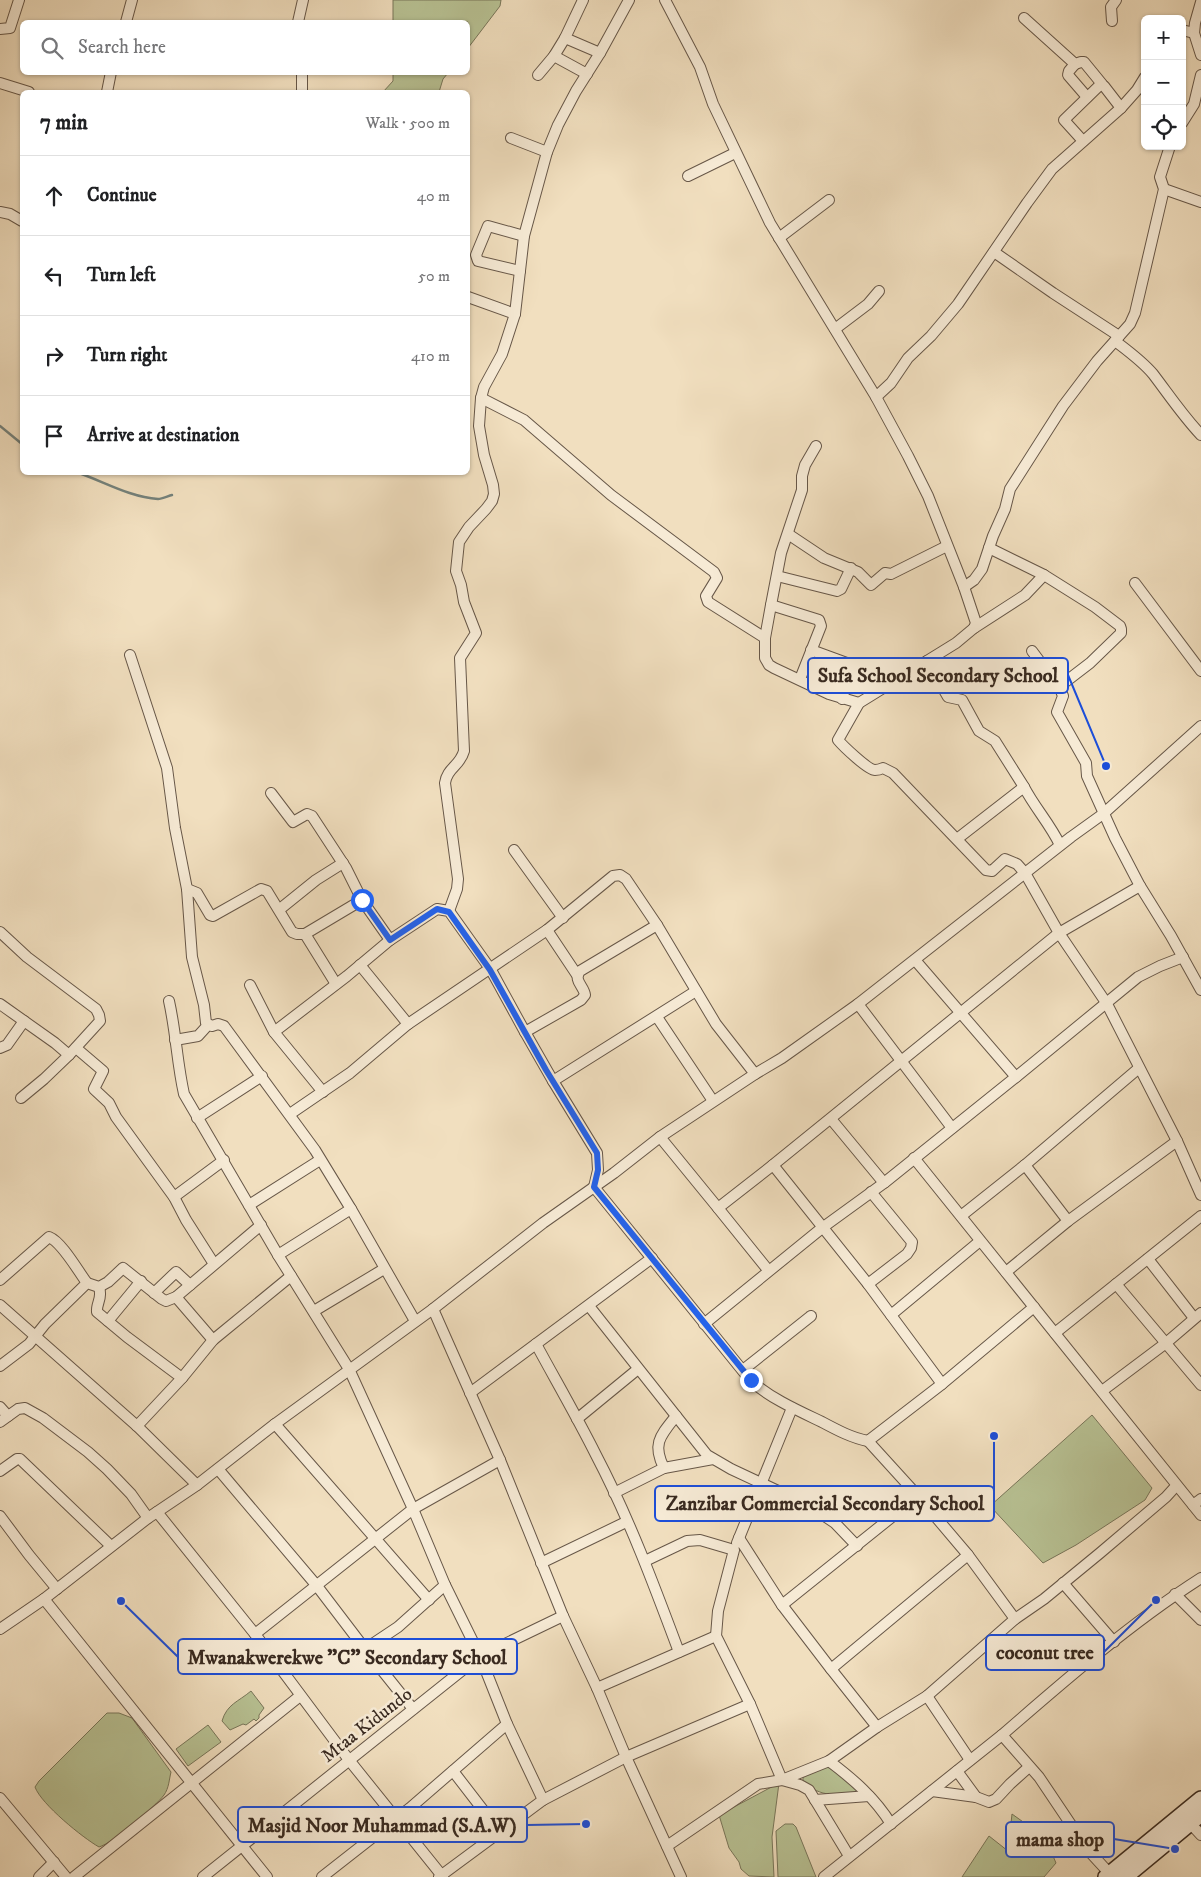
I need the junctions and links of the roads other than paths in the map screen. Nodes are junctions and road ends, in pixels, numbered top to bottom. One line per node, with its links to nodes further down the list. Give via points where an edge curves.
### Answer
1 (19, 0): 13 (street, via 10,28)
2 (132, 0): 10 (street)
3 (303, 0): 11 (street)
4 (583, 0): 16 (street)
5 (665, 0): 40 (street, via 700,67)
6 (1116, 0): 12 (street, via 1111,7)
7 (627, 1): 17 (street)
8 (1201, 2): 15 (street)
9 (1024, 18): 20 (street)
10 (127, 20)
11 (298, 20)
12 (1112, 21)
13 (0, 29)
14 (1186, 31): 15 (street)
15 (1194, 32): 18 (street)
16 (565, 38): 17 (street); 19 (street)
17 (600, 53): 21 (street)
18 (1201, 55)
19 (554, 56): 21 (street); 24 (street)
20 (1075, 64): 28 (street, via 1083,62); 32 (street, via 1068,75)
21 (587, 74): 39 (street, via 558,125)
22 (110, 75): 30 (street)
23 (302, 75): 31 (street)
24 (538, 75)
25 (1201, 76): 33 (street)
26 (0, 83): 29 (street)
27 (1141, 83): 34 (street)
28 (1102, 84): 32 (street); 34 (street)
29 (23, 90)
30 (107, 90)
31 (302, 90)
32 (1087, 97): 37 (street, via 1064,120)
33 (1199, 104): 35 (street)
34 (1122, 108): 37 (street)
35 (1186, 119)
36 (512, 138): 39 (street)
37 (1083, 141): 49 (street, via 1052,169)
38 (1169, 150): 42 (street, via 1160,177)
39 (547, 152): 47 (street)
40 (736, 153): 41 (street); 48 (street)
41 (688, 176)
42 (1164, 189): 44 (street); 55 (street, via 1135,313)
43 (829, 200): 48 (street)
44 (1201, 202)
45 (0, 212): 46 (street)
46 (20, 220)
47 (524, 236): 50 (street); 50 (street, via 488,226 476,255 478,261)
48 (779, 238): 54 (street)
49 (994, 252): 55 (street); 56 (street, via 948,316)
50 (520, 271): 53 (street)
51 (879, 291): 54 (street)
52 (470, 298): 53 (street)
53 (515, 314): 57 (street, via 502,354)
54 (835, 330): 56 (street)
55 (1117, 339): 58 (street, via 1153,374); 62 (street, via 1063,406 1010,489)
56 (876, 397): 61 (street, via 928,496)
57 (480, 398): 70 (street, via 524,420 612,495 714,572 718,578 706,596 708,602); 93 (street, via 479,426 494,494 458,548 456,571 476,633 460,658 464,751 459,763 448,772 445,783 458,878)
58 (1201, 435)
59 (816, 446): 60 (street, via 805,466 802,490)
60 (788, 534): 63 (street, via 824,558); 65 (street)
61 (947, 546): 63 (street, via 891,574 885,573 871,585); 67 (street)
62 (989, 548): 64 (street); 67 (street, via 982,569)
63 (851, 568): 65 (street, via 837,591)
64 (1044, 575): 69 (street, via 1025,595); 77 (street, via 1095,607 1122,629 1090,663)
65 (776, 576): 68 (street)
66 (1135, 583): 75 (street)
67 (964, 587): 69 (street, via 976,623)
68 (771, 605): 70 (street); 71 (street, via 819,620 822,626)
69 (974, 628): 74 (street)
70 (765, 638): 76 (street, via 769,665)
71 (811, 650): 76 (street); 78 (street, via 852,665)
72 (1032, 651): 77 (street)
73 (130, 655): 90 (street, via 167,768)
74 (927, 661): 79 (street); 81 (street, via 948,697 962,700 979,731 994,742)
75 (1201, 671)
76 (800, 679): 78 (street)
77 (1059, 686): 83 (street, via 1063,696 1057,712 1086,763 1087,776)
78 (842, 698): 79 (street)
79 (859, 703): 84 (street, via 838,740 869,768 883,768 892,773)
80 (1201, 726): 83 (street)
81 (1024, 787): 84 (street); 85 (street)
82 (271, 793): 87 (street, via 293,822 307,814 312,816)
83 (1103, 814): 85 (street); 89 (street)
84 (957, 839): 88 (street, via 986,870 992,871 1006,859)
85 (1060, 846): 88 (street)
86 (514, 850): 94 (street)
87 (343, 863): 91 (street); 92 (street)
88 (1025, 873): 98 (street); 102 (street)
89 (1140, 886): 98 (street); 101 (street)
90 (187, 889): 92 (street, via 197,893 212,916 261,889 267,891); 118 (street, via 192,956)
91 (362, 900): 99 (street); 100 (street)
92 (280, 909): 99 (street, via 292,932)
93 (449, 912): 100 (street, via 437,909); 104 (street)
94 (563, 918): 95 (street, via 613,876 620,875); 96 (street)
95 (657, 925): 105 (street); 109 (street)
96 (547, 930): 104 (street); 105 (street)
97 (0, 932): 123 (street, via 27,957 96,1009 100,1021)
98 (1059, 933): 113 (street); 114 (street)
99 (304, 934): 106 (street)
100 (390, 940): 103 (street)
101 (1182, 957): 108 (street); 113 (street, via 1138,977)
102 (916, 960): 112 (street); 114 (street)
103 (360, 965): 106 (street); 117 (street)
104 (490, 970): 117 (street); 120 (street)
105 (577, 975): 120 (street, via 585,995 581,1000)
106 (336, 984): 119 (street)
107 (250, 985): 119 (street)
108 (1201, 990)
109 (696, 991): 115 (street); 126 (street, via 727,1039)
110 (169, 1001): 121 (street)
111 (0, 1004): 116 (street)
112 (858, 1004): 124 (street); 126 (street)
113 (1107, 1004): 125 (street); 128 (street)
114 (960, 1014): 124 (street); 128 (street)
115 (657, 1017): 129 (street); 132 (street)
116 (24, 1021): 122 (street, via 7,1045); 123 (street)
117 (408, 1024): 130 (street, via 370,1058)
118 (208, 1025): 121 (street, via 198,1036); 127 (street, via 224,1026)
119 (274, 1032): 130 (street)
120 (525, 1032): 129 (street)
121 (175, 1040): 134 (street, via 184,1094)
122 (0, 1048)
123 (72, 1051): 131 (street); 148 (street, via 103,1071 94,1089 109,1103 116,1118)
124 (902, 1062): 135 (street); 136 (street)
125 (1139, 1068): 138 (street); 143 (street)
126 (755, 1074): 132 (street)
127 (262, 1076): 133 (street); 134 (street)
128 (1016, 1077): 136 (street)
129 (553, 1081): 145 (street, via 597,1153)
130 (323, 1092): 133 (street)
131 (21, 1098)
132 (713, 1101): 137 (street)
133 (290, 1114): 141 (street)
134 (197, 1118): 140 (street)
135 (831, 1119): 142 (street); 144 (street)
136 (952, 1128): 139 (street)
137 (660, 1137): 145 (street); 150 (street)
138 (1177, 1141): 147 (street); 154 (street)
139 (914, 1158): 144 (street); 152 (street)
140 (224, 1160): 148 (street); 149 (street)
141 (320, 1160): 149 (street); 151 (street)
142 (772, 1165): 150 (street); 156 (street)
143 (1025, 1165): 152 (street); 154 (street)
144 (884, 1183): 146 (street)
145 (594, 1187): 159 (street); 178 (street, via 542,1223)
146 (871, 1192): 156 (street); 169 (street, via 912,1242 907,1254)
147 (1201, 1195)
148 (174, 1197): 161 (street)
149 (249, 1205): 155 (street)
150 (718, 1208): 163 (street)
151 (351, 1209): 158 (street); 162 (street)
152 (961, 1216): 157 (street)
153 (1201, 1216): 160 (street)
154 (1068, 1221): 164 (street)
155 (260, 1225): 158 (street); 161 (street)
156 (822, 1228): 163 (street); 169 (street)
157 (980, 1241): 164 (street); 180 (street)
158 (278, 1255): 165 (street)
159 (652, 1258): 176 (street); 185 (street)
160 (1148, 1259): 170 (street); 181 (street)
161 (214, 1264): 171 (street)
162 (384, 1269): 179 (street); 184 (street)
163 (768, 1270): 185 (street)
164 (1006, 1272): 177 (street)
165 (291, 1276): 179 (street); 188 (street)
166 (0, 1280): 168 (street, via 49,1237)
167 (141, 1281): 172 (street, via 123,1268); 173 (street); 183 (street)
168 (87, 1283): 172 (street); 187 (street)
169 (868, 1284): 180 (street)
170 (1116, 1284): 186 (street); 189 (street)
171 (190, 1285): 173 (street, via 176,1272); 174 (street)
172 (99, 1287): 183 (street, via 101,1296 97,1310)
173 (154, 1292): 174 (street, via 166,1301)
174 (176, 1297): 188 (street)
175 (0, 1305): 187 (street)
176 (589, 1306): 190 (street); 193 (street)
177 (1034, 1306): 186 (street); 196 (street)
178 (433, 1309): 184 (street); 199 (street)
179 (314, 1311): 192 (street)
180 (891, 1315): 196 (street)
181 (1198, 1315): 189 (street)
182 (811, 1316): 194 (street)
183 (108, 1321): 195 (street)
184 (415, 1321): 192 (street)
185 (704, 1324): 194 (street)
186 (1055, 1333): 198 (street)
187 (36, 1337): 191 (street, via 19,1354); 206 (street)
188 (212, 1340): 195 (street)
189 (1166, 1343): 197 (street); 198 (street)
190 (536, 1344): 199 (street); 203 (street)
191 (0, 1366)
192 (348, 1369): 205 (street); 219 (street)
193 (638, 1369): 202 (street); 203 (street)
194 (743, 1370): 201 (street, via 761,1389)
195 (182, 1378): 206 (street)
196 (942, 1384): 207 (street)
197 (1201, 1385)
198 (1102, 1391): 215 (street)
199 (470, 1394): 209 (street)
200 (0, 1407): 204 (street)
201 (792, 1408): 207 (street); 213 (street)
202 (676, 1416): 208 (street); 210 (street, via 658,1444 658,1455)
203 (577, 1418): 216 (street)
204 (4, 1419): 220 (street, via 25,1408 43,1418 88,1452)
205 (275, 1424): 211 (street); 224 (street)
206 (137, 1426): 214 (street)
207 (868, 1442): 217 (street)
208 (713, 1459): 210 (street); 213 (street)
209 (500, 1460): 219 (street); 231 (street)
210 (664, 1468): 216 (street)
211 (218, 1469): 214 (street); 235 (street)
212 (0, 1471): 226 (street, via 20,1458)
213 (761, 1483): 225 (street); 227 (street, via 808,1505 835,1523)
214 (197, 1485): 220 (street)
215 (1176, 1486): 218 (street); 233 (street)
216 (614, 1493): 223 (street)
217 (918, 1496): 227 (street); 229 (street)
218 (1197, 1502): 221 (street)
219 (413, 1509): 224 (street); 234 (street)
220 (153, 1515): 226 (street); 245 (street)
221 (1201, 1515)
222 (1, 1519): 236 (street)
223 (626, 1522): 230 (street); 231 (street)
224 (377, 1538): 235 (street); 239 (street)
225 (739, 1538): 228 (street); 240 (street)
226 (112, 1546): 236 (street)
227 (857, 1546): 240 (street)
228 (734, 1550): 230 (street, via 700,1540 687,1541); 246 (street, via 718,1611)
229 (968, 1556): 242 (street); 251 (street)
230 (644, 1561): 249 (street)
231 (541, 1562): 241 (street)
232 (1201, 1578): 237 (street)
233 (1063, 1583): 242 (street); 247 (street)
234 (445, 1585): 239 (street); 250 (street)
235 (317, 1586): 245 (street); 248 (street)
236 (57, 1589): 238 (street)
237 (1175, 1594): 243 (street); 247 (street)
238 (44, 1599): 244 (street); 268 (street)
239 (429, 1600): 248 (street, via 398,1627)
240 (782, 1605): 251 (street)
241 (562, 1616): 250 (street, Mtaa Kidundo); 252 (street)
242 (1015, 1619): 254 (street)
243 (1201, 1620)
244 (0, 1629)
245 (255, 1634): 253 (street)
246 (716, 1636): 249 (street); 255 (street)
247 (1114, 1642): 259 (street)
248 (365, 1649): 256 (street)
249 (679, 1652): 252 (street)
250 (480, 1656): 256 (street, Mtaa Kidundo); 257 (street)
251 (831, 1669): 258 (street)
252 (597, 1688): 260 (street)
253 (300, 1696): 261 (street); 268 (street)
254 (926, 1696): 258 (street); 262 (street)
255 (750, 1704): 260 (street); 267 (street)
256 (414, 1709): 261 (street, Mtaa Kidundo)
257 (508, 1724): 265 (street); 273 (street)
258 (877, 1727): 263 (street)
259 (1002, 1735): 262 (street); 264 (street)
260 (626, 1757): 273 (street); 282 (street)
261 (349, 1760): 277 (street); 281 (street, Mtaa Kidundo)
262 (970, 1760): 266 (street)
263 (829, 1761): 267 (street); 270 (street)
264 (1029, 1767): 271 (street, via 996,1799 989,1802); 285 (street)
265 (453, 1771): 277 (street); 279 (street)
266 (957, 1771): 269 (street); 271 (street)
267 (782, 1780): 274 (street, via 800,1785); 282 (street, via 758,1784)
268 (191, 1783): 281 (street); 289 (street)
269 (932, 1791): 271 (street); 278 (street)
270 (869, 1796): 274 (street); 278 (street)
271 (976, 1797)
272 (0, 1798): 276 (street)
273 (543, 1800): 279 (street)
274 (815, 1800): 283 (street)
275 (1198, 1810): 280 (street); 285 (main road); 295 (main road)
276 (4, 1812): 284 (street)
277 (396, 1818): 286 (street); 292 (street)
278 (891, 1824): 283 (street)
279 (500, 1832): 286 (street)
280 (1201, 1835)
281 (241, 1846): 290 (street, Mtaa Kidundo); 291 (street)
282 (667, 1846): 293 (street)
283 (849, 1856): 294 (street)
284 (54, 1862): 287 (street); 288 (street)
285 (1108, 1875)
286 (441, 1876)
287 (39, 1877)
288 (66, 1877)
289 (74, 1877)
290 (203, 1877)
291 (267, 1877)
292 (322, 1877)
293 (681, 1877)
294 (824, 1877)
295 (1125, 1877)

